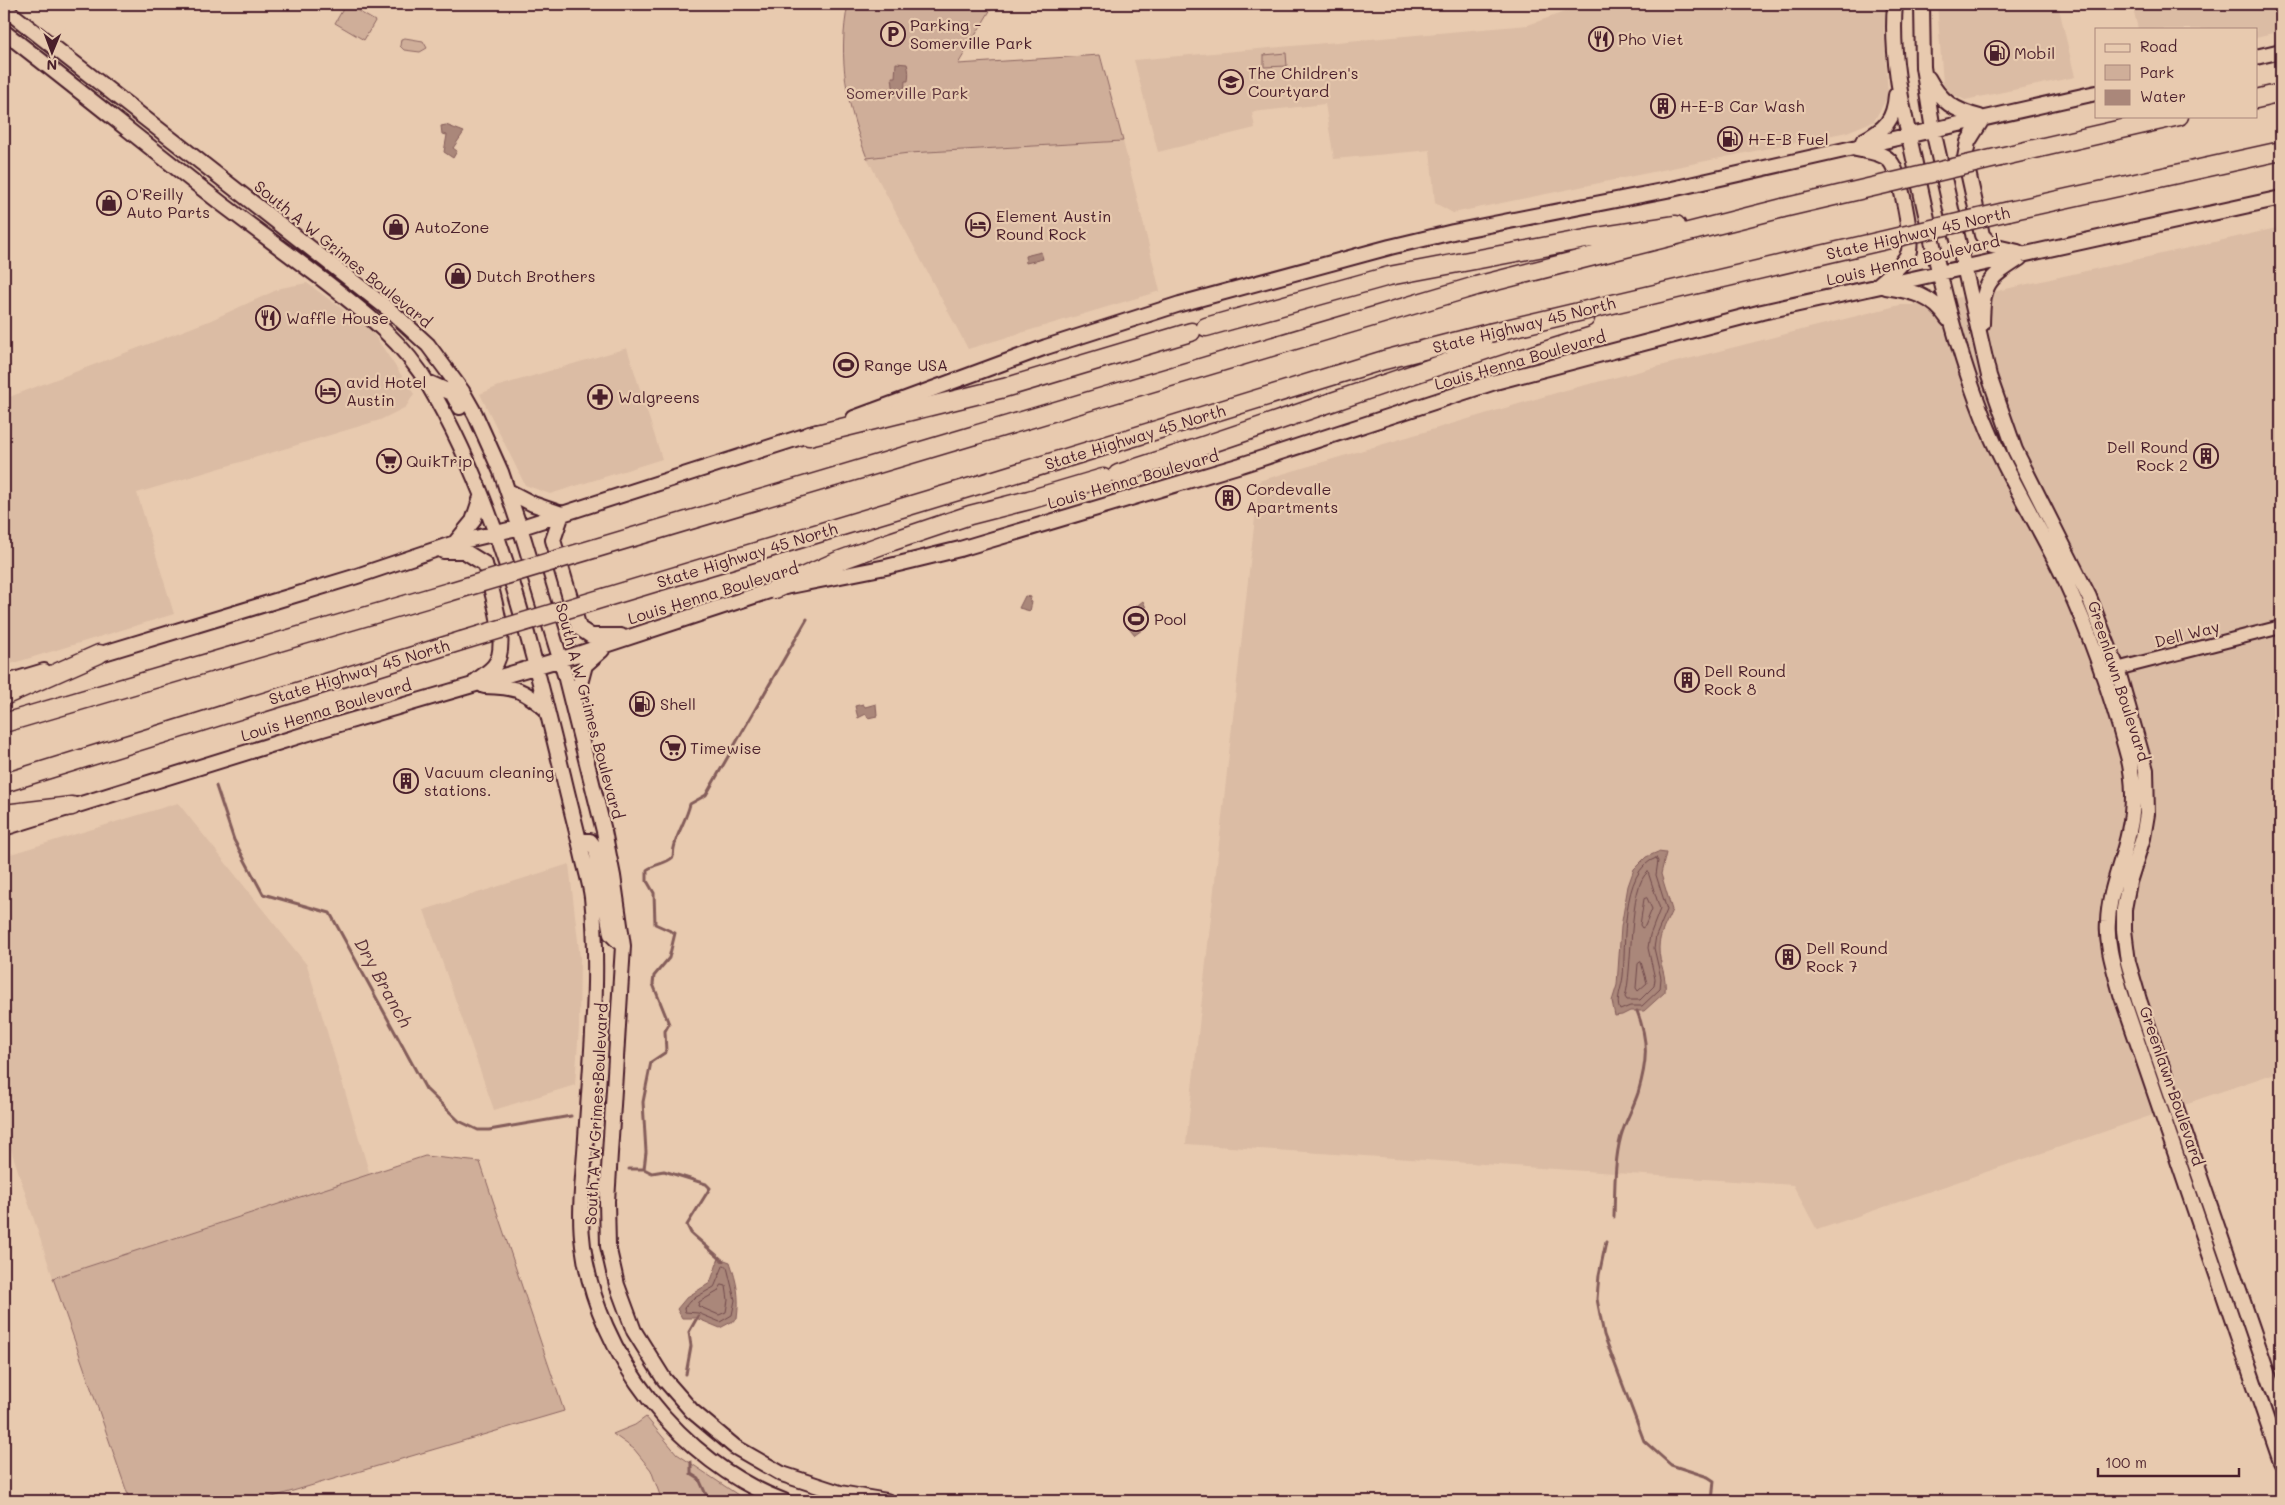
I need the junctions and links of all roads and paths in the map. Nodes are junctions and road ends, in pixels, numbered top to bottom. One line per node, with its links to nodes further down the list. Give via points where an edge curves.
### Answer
1 (1895, 4): 8 (main road, Greenlawn Boulevard)
2 (1922, 4): 7 (main road, Greenlawn Boulevard)
3 (4, 8): 29 (main road, South A W Grimes Boulevard, via 405,323 428,345 462,391)
4 (4, 32): 27 (main road, South A W Grimes Boulevard, via 368,315 396,342)
5 (2281, 51): 6 (main road)
6 (2258, 57)
7 (1923, 67): 12 (main road, via 1936,92 1949,104 1964,113); 14 (main road, Greenlawn Boulevard)
8 (1896, 72): 15 (main road, Greenlawn Boulevard); 16 (main road, via 1895,110 1888,124)
9 (2095, 93): 12 (main road)
10 (2281, 93): 11 (highway)
11 (2258, 99)
12 (1983, 118): 14 (main road); 20 (main road, via 1968,142 1965,158 1982,235 1992,246)
13 (2171, 118): 19 (highway, bridge)
14 (1933, 130): 15 (main road); 21 (main road, Greenlawn Boulevard)
15 (1909, 135): 16 (main road); 22 (main road, Greenlawn Boulevard)
16 (1849, 148): 23 (main road, via 1873,152 1889,160 1897,176 1910,240 1908,254); 30 (main road, via 1672,189 1453,232 1180,304 1046,347)
17 (2276, 153): 25 (highway, State Highway 45 North, bridge, via 1689,286)
18 (2281, 198): 20 (main road, Louis Henna Boulevard)
19 (1783, 208): 30 (highway, via 1591,238 1389,276 1004,388); 53 (highway, bridge, via 1476,286)
20 (2029, 253): 21 (main road, Louis Henna Boulevard); 26 (main road, via 1996,273 1988,282 1982,299)
21 (1963, 266): 22 (main road, Louis Henna Boulevard); 26 (main road, Greenlawn Boulevard)
22 (1938, 272): 23 (main road, Louis Henna Boulevard); 24 (main road, Greenlawn Boulevard)
23 (1878, 286): 24 (main road, via 1911,290 1925,296); 39 (main road, Louis Henna Boulevard, via 1762,312 1495,382 1241,466 960,548 886,567)
24 (1952, 324): 28 (main road, Greenlawn Boulevard)
25 (1490, 340): 39 (highway, via 1246,433 1111,476 970,515 838,561); 54 (highway, State Highway 45 North, bridge, via 1384,360)
26 (1982, 342): 31 (main road, Greenlawn Boulevard, via 1996,400)
27 (426, 382): 29 (main road, via 452,393 472,427); 33 (main road, South A W Grimes Boulevard, via 468,463)
28 (1987, 427): 31 (main road, via 1997,442); 47 (main road, Greenlawn Boulevard, via 2005,468 2066,581)
29 (485, 435): 32 (main road, South A W Grimes Boulevard)
30 (809, 436): 34 (main road)
31 (2014, 450): 46 (main road, Greenlawn Boulevard, via 2089,597)
32 (508, 491): 34 (main road); 35 (main road, South A W Grimes Boulevard)
33 (481, 497): 36 (main road, South A W Grimes Boulevard); 37 (main road, via 473,521)
34 (562, 514): 35 (main road); 41 (main road, via 553,540 579,628 590,636)
35 (520, 527): 36 (main road); 44 (main road, South A W Grimes Boulevard)
36 (496, 532): 37 (main road); 45 (main road, South A W Grimes Boulevard)
37 (455, 543): 38 (main road)
38 (430, 552): 43 (main road); 49 (main road, via 464,551 485,564 501,637 500,651 495,665)
39 (775, 589): 41 (main road, Louis Henna Boulevard)
40 (2281, 627): 46 (street, Dell Way)
41 (631, 636): 42 (main road, Louis Henna Boulevard)
42 (607, 645): 44 (main road, Louis Henna Boulevard); 52 (main road, via 585,665)
43 (99, 654): 48 (main road); 50 (highway)
44 (560, 659): 45 (main road, Louis Henna Boulevard); 52 (main road, South A W Grimes Boulevard)
45 (536, 666): 49 (main road, Louis Henna Boulevard); 51 (main road, South A W Grimes Boulevard)
46 (2117, 668): 47 (street, Dell Way); 60 (main road, Greenlawn Boulevard, via 2144,761 2147,793 2143,838 2124,909 2128,962)
47 (2101, 673): 61 (main road, Greenlawn Boulevard, via 2126,748 2132,778 2129,830 2110,903 2108,939 2113,963)
48 (4, 683)
49 (471, 685): 51 (main road, via 512,687 531,696); 55 (main road, Louis Henna Boulevard)
50 (4, 696)
51 (547, 710): 58 (main road, South A W Grimes Boulevard)
52 (573, 710): 59 (main road, South A W Grimes Boulevard, via 606,840)
53 (4, 723)
54 (4, 782)
55 (72, 806): 56 (highway); 57 (main road, Louis Henna Boulevard)
56 (4, 814)
57 (4, 828)
58 (579, 841): 59 (main road, via 590,841 596,849 611,934); 62 (main road, South A W Grimes Boulevard, via 592,893 595,982 582,1200 583,1245 591,1284 608,1331 640,1387 663,1417 691,1446 723,1471)
59 (623, 946): 63 (main road, South A W Grimes Boulevard, via 607,1201 608,1246 617,1285 634,1331 664,1379 692,1411 735,1447 782,1474 840,1493)
60 (2281, 1412)
61 (2281, 1462)
62 (784, 1501)
63 (887, 1501)

